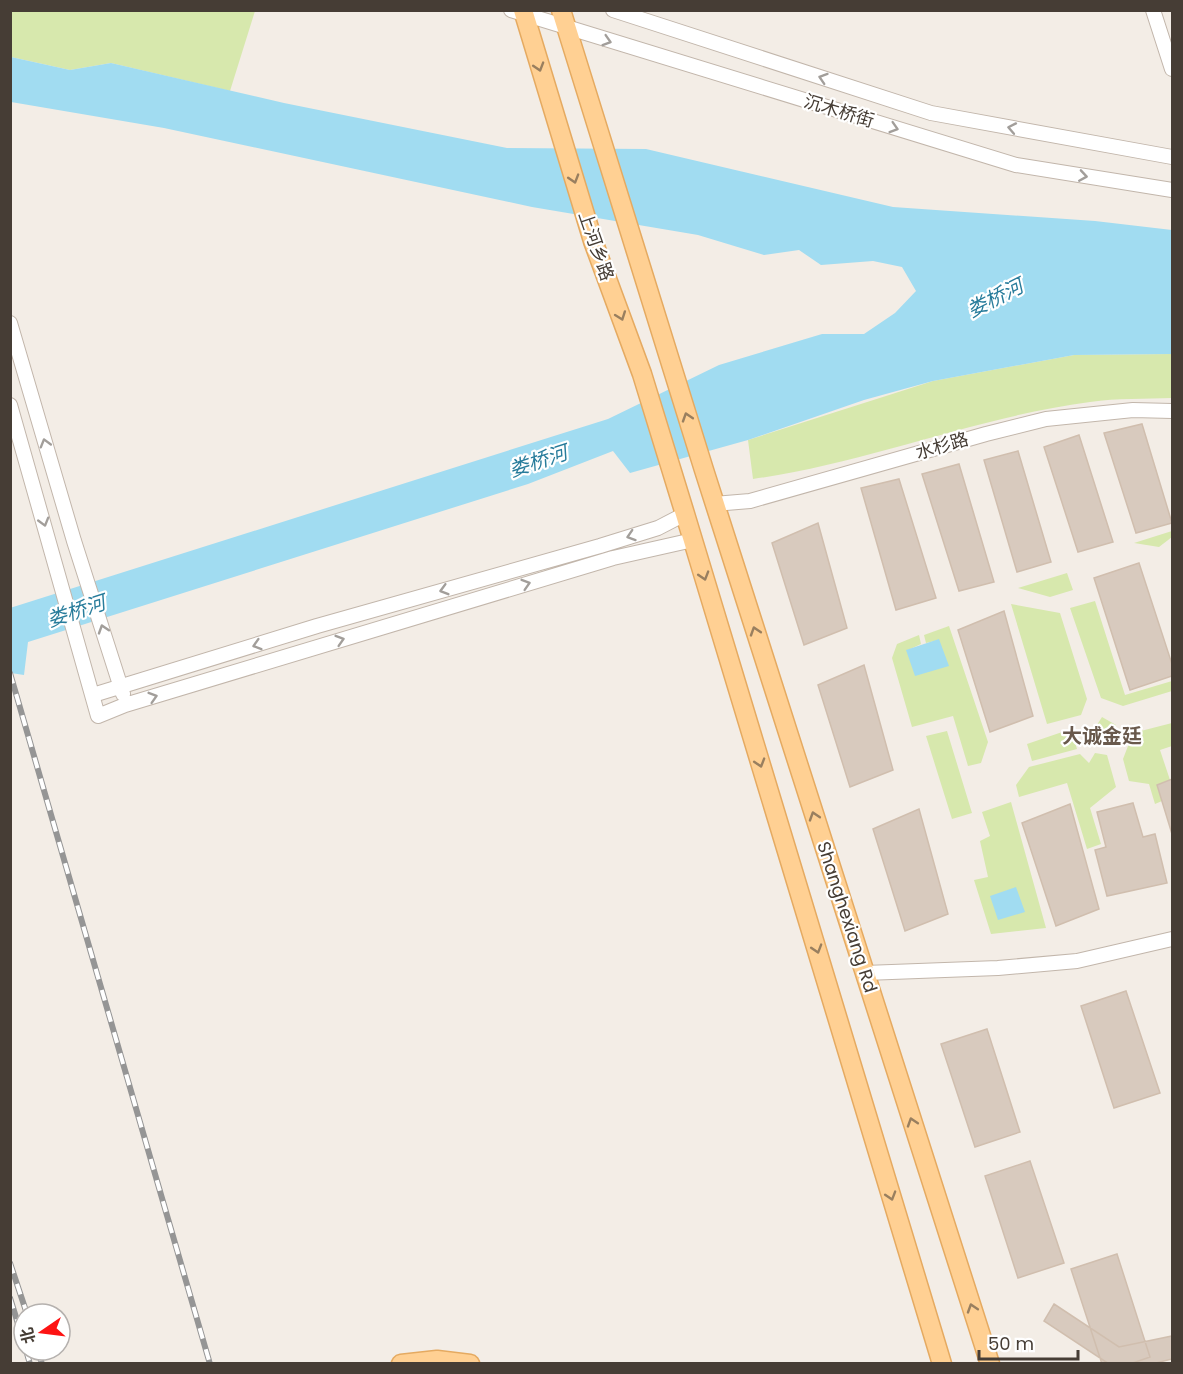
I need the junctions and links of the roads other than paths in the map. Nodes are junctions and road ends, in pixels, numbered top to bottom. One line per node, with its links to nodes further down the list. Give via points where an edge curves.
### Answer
1 (561, 10): 5 (main road, 上河乡路)
2 (613, 10): 7 (street, 沉木桥街, one-way to 2, via 932,113)
3 (1153, 10): 6 (street)
4 (519, 12): 5 (street, 沉木桥街); 13 (main road, 上河乡路, one-way to 13)
5 (566, 28): 8 (street, 沉木桥街, one-way to 8, via 1016,165); 12 (main road, 上河乡路, one-way to 5)
6 (1173, 69)
7 (1173, 157)
8 (1173, 190)
9 (10, 323): 17 (street, one-way to 9)
10 (10, 405): 18 (street, one-way to 18)
11 (1173, 411): 14 (street, 水杉路, via 1133,410 1046,419 750,501)
12 (704, 470): 14 (main road, Shanghexiang Rd)
13 (674, 480): 15 (main road, Shanghexiang Rd)
14 (714, 504): 21 (main road, Shanghexiang Rd, one-way to 14)
15 (685, 514): 16 (main road, Shanghexiang Rd); 17 (street, one-way to 17, via 658,528 600,546 317,626)
16 (693, 540): 19 (street, one-way to 16, via 601,561); 24 (main road, Shanghexiang Rd, one-way to 24)
17 (122, 687): 18 (street); 19 (street)
18 (93, 695): 19 (street, via 98,716)
19 (125, 705)
20 (1173, 939): 21 (street, via 1077,961)
21 (865, 973): 25 (main road, Shanghexiang Rd, one-way to 21)
22 (401, 1364): 23 (main road, via 437,1360)
23 (470, 1364)
24 (942, 1364)
25 (990, 1364)

